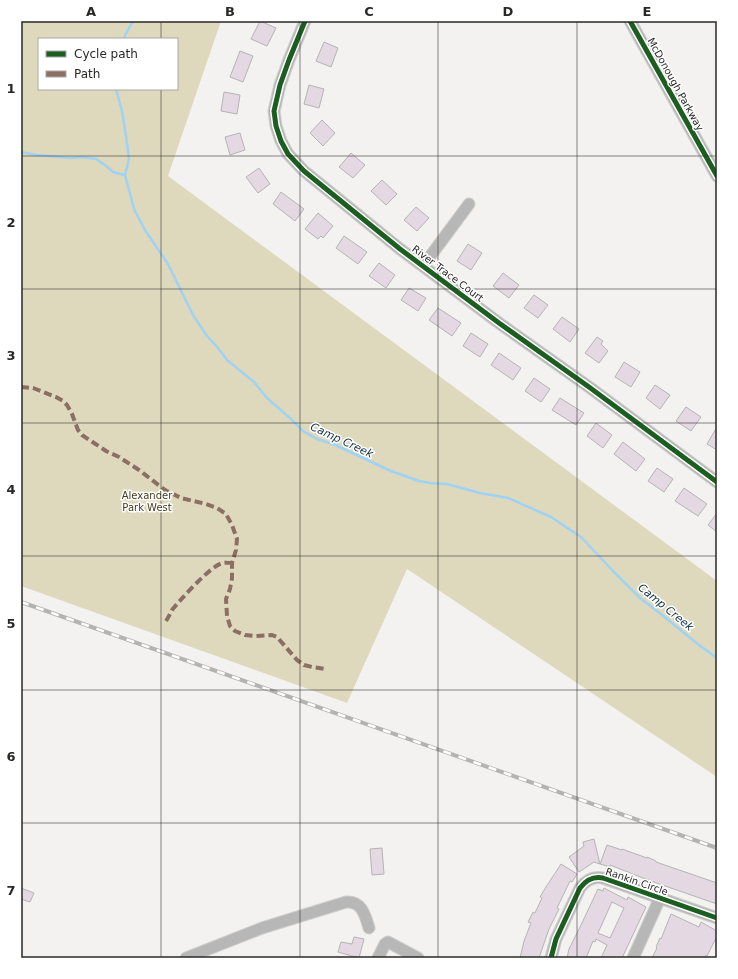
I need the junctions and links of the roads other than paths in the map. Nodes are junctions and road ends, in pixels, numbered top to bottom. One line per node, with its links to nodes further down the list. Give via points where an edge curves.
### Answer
1 (305, 21): 5 (street, River Trace Court, via 280,85 274,111 281,141 288,154 304,171)
2 (630, 21): 3 (street, McDonough Parkway)
3 (717, 176)
4 (469, 204): 5 (street)
5 (423, 266): 6 (street, River Trace Court)
6 (717, 482)
7 (660, 898): 8 (street, Rankin Circle); 13 (street, Rankin Circle, via 603,878 588,880 580,888 556,939); 14 (street)
8 (717, 918)
9 (368, 928): 10 (street, via 361,908 346,902 262,928)
10 (186, 958)
11 (378, 958): 12 (street, via 388,942)
12 (418, 958)
13 (551, 958)
14 (633, 958)

